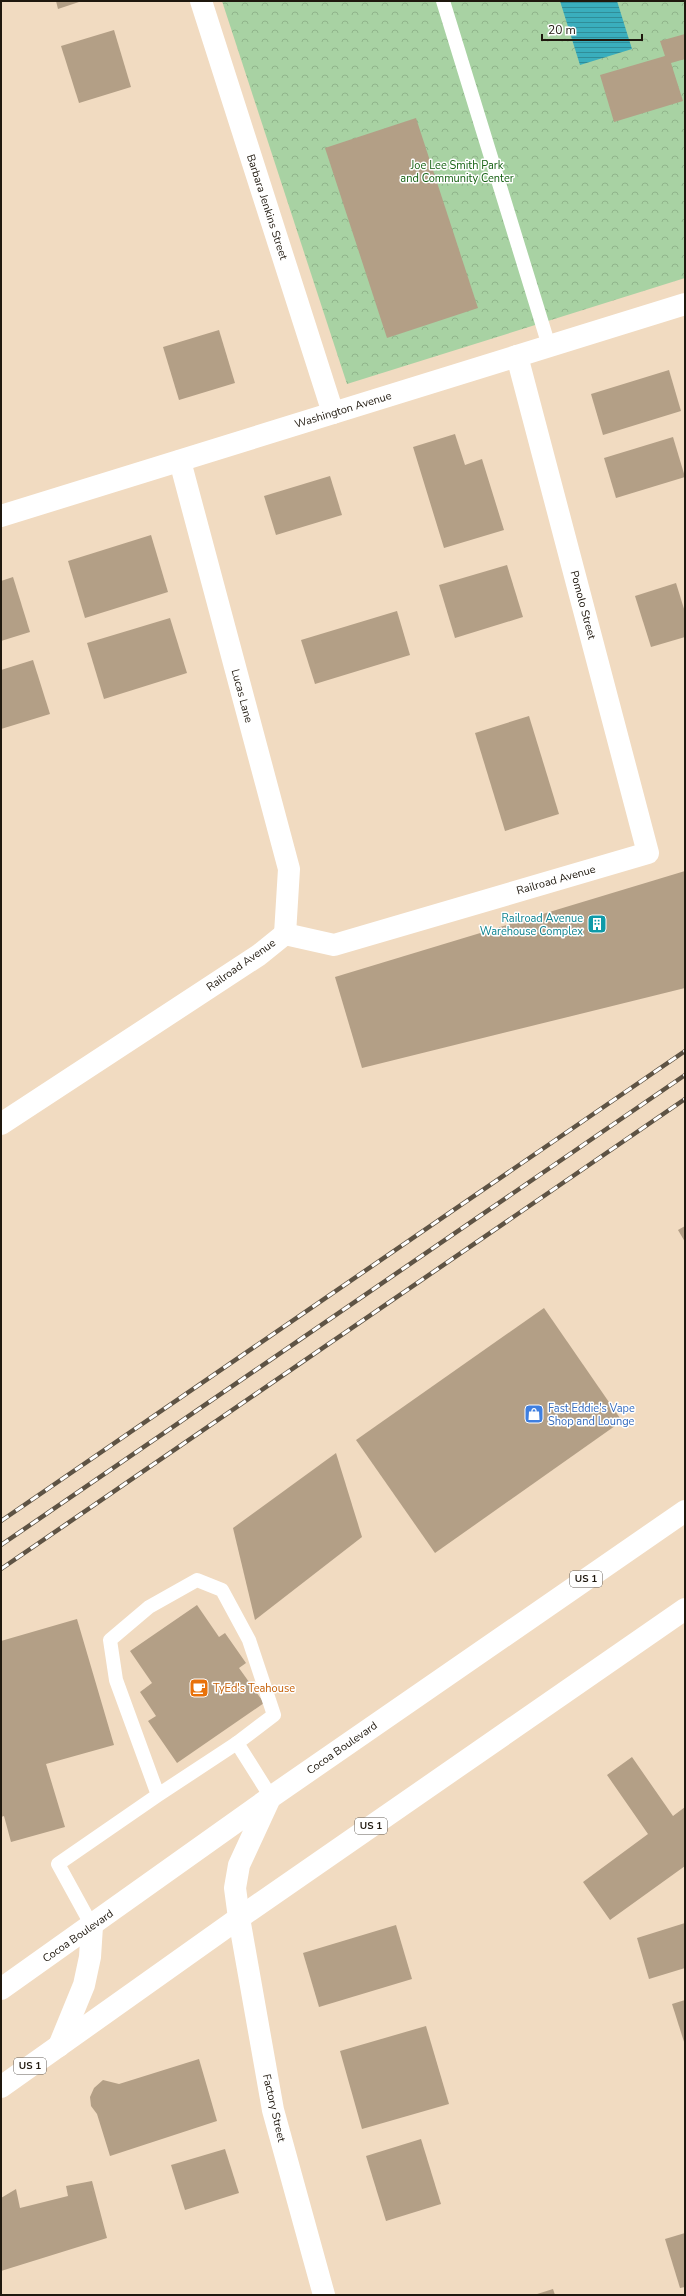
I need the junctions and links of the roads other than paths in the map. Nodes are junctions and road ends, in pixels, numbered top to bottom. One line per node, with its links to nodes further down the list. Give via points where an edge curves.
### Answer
1 (201, 1): 6 (street, Barbara Jenkins Street)
2 (443, 1): 4 (lane)
3 (685, 304): 4 (street, Washington Avenue)
4 (549, 346): 5 (street, Washington Avenue)
5 (517, 356): 6 (street, Washington Avenue); 9 (street, Pomolo Street)
6 (333, 413): 7 (street, Washington Avenue)
7 (180, 461): 8 (street, Washington Avenue); 10 (street, Lucas Lane, via 288,870)
8 (1, 516)
9 (648, 853): 10 (street, Railroad Avenue, via 334,945)
10 (286, 934): 11 (street, Railroad Avenue, via 260,955)
11 (1, 1124)
12 (685, 1511): 16 (street, Cocoa Boulevard / US 1)
13 (685, 1609): 17 (street, US 1)
14 (237, 1743): 15 (lane); 15 (lane, via 274,1715 249,1640 222,1590 197,1580 149,1607 110,1640 116,1680); 16 (lane)
15 (158, 1795): 18 (lane, via 58,1864)
16 (271, 1797): 17 (street, Factory Street, via 239,1865 235,1888); 18 (street, Cocoa Boulevard / US 1)
17 (239, 1918): 20 (street, US 1); 22 (street, Factory Street, via 273,2110)
18 (92, 1926): 19 (street, Cocoa Boulevard / US 1); 20 (street, via 90,1957 84,1986)
19 (1, 1989)
20 (59, 2046): 21 (street, US 1)
21 (1, 2087)
22 (324, 2295)

